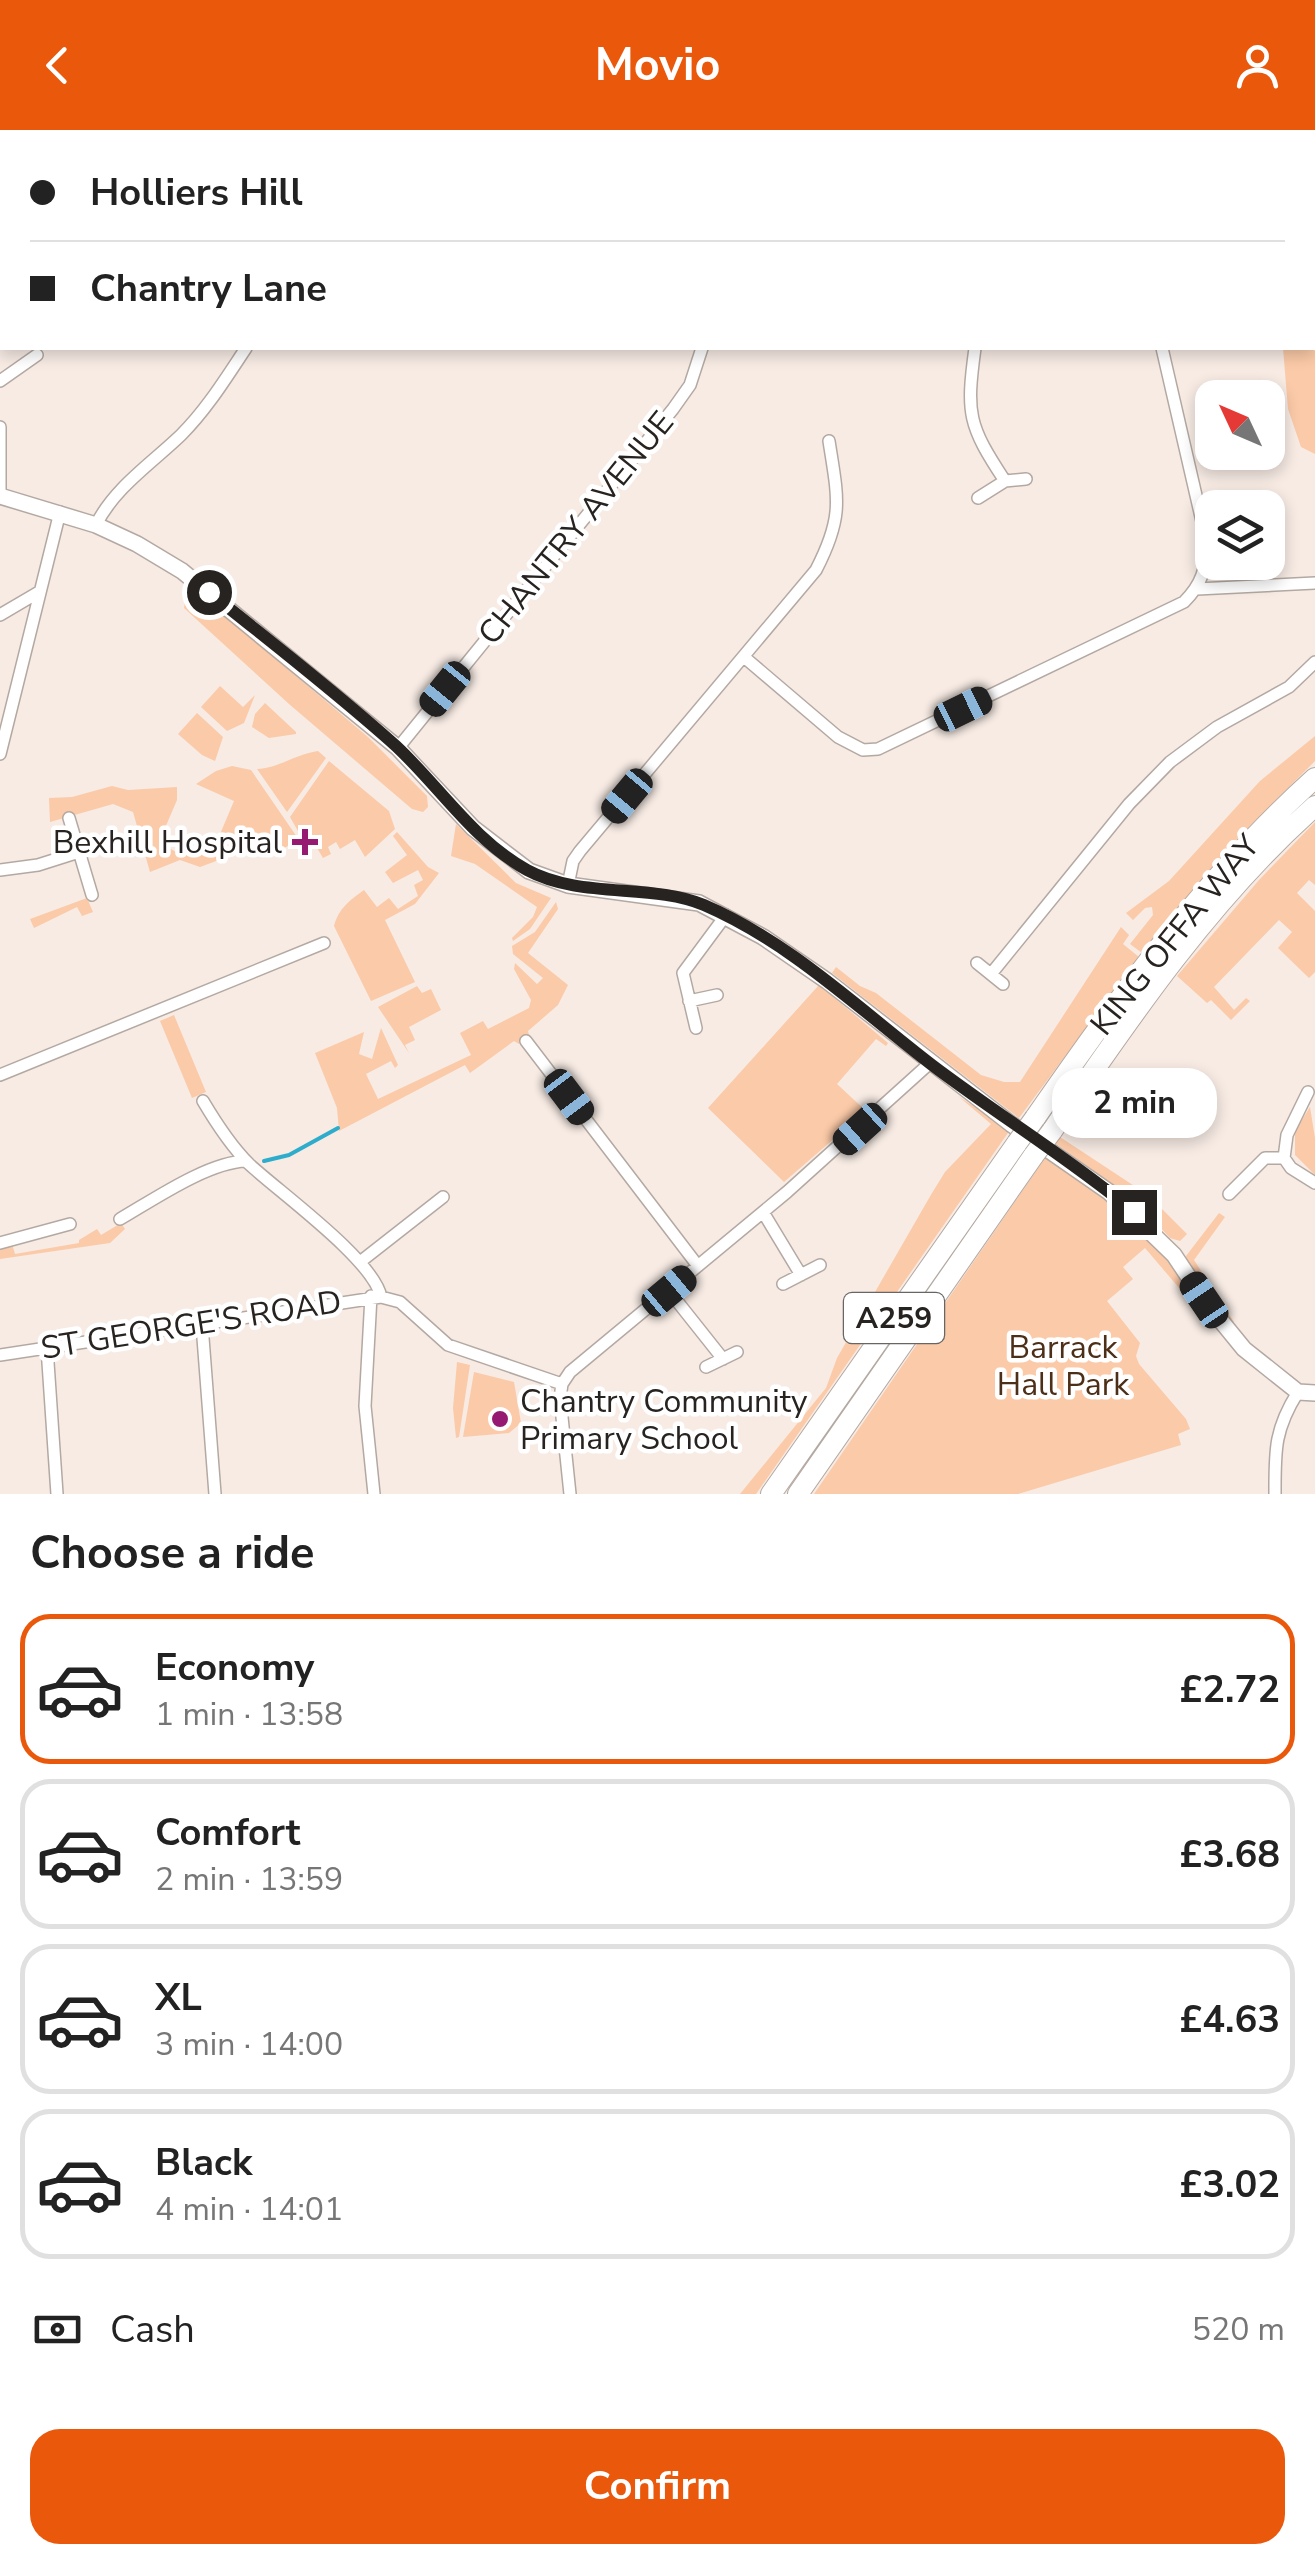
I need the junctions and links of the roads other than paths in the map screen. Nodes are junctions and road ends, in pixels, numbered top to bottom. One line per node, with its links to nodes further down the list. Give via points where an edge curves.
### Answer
1 (245, 350): 17 (street, via 184,433 105,507)
2 (701, 350): 24 (street, CHANTRY AVENUE, via 673,410)
3 (975, 350): 13 (street, via 971,422)
4 (1162, 350): 19 (street, via 1207,543)
5 (37, 351): 6 (street); 7 (street)
6 (52, 363)
7 (0, 380)
8 (0, 427): 14 (street)
9 (829, 441): 11 (street)
10 (846, 453): 11 (street)
11 (831, 456): 22 (street, via 834,536 816,570)
12 (1026, 479): 13 (street)
13 (1005, 481): 15 (street)
14 (0, 496): 16 (main road)
15 (978, 498)
16 (60, 512): 17 (main road); 20 (street)
17 (96, 525): 24 (main road, via 182,571)
18 (1315, 582): 19 (street)
19 (1198, 589): 22 (street, via 1184,602 878,749 850,746)
20 (39, 592): 21 (street); 25 (street)
21 (0, 615)
22 (744, 657): 31 (street, via 580,851)
23 (1315, 662): 36 (street, via 1289,687 1170,762)
24 (398, 748): 31 (main road, via 502,854 529,872)
25 (0, 754)
26 (1315, 778): 46 (highway, KING OFFA WAY / A259, via 1237,855 1142,968)
27 (1315, 806): 46 (highway, KING OFFA WAY / A259, via 1252,869)
28 (69, 818): 29 (street)
29 (79, 852): 30 (street); 32 (street)
30 (0, 870)
31 (568, 884): 33 (main road, via 699,903)
32 (92, 895)
33 (726, 916): 39 (street, via 686,966); 42 (main road, via 827,982)
34 (324, 943): 43 (street)
35 (977, 963): 36 (street)
36 (991, 974): 37 (street)
37 (1003, 984)
38 (718, 994): 39 (street)
39 (689, 1001): 40 (street)
40 (696, 1028)
41 (526, 1041): 59 (street)
42 (930, 1063): 53 (street); 71 (main road, via 1134,1212 1244,1349)
43 (0, 1075)
44 (1308, 1092): 48 (street, via 1287,1134)
45 (203, 1100): 49 (street)
46 (1043, 1125): 47 (highway, KING OFFA WAY / A259, bridge)
47 (1026, 1149): 77 (highway, KING OFFA WAY / A259); 78 (highway, KING OFFA WAY / A259)
48 (1284, 1158): 50 (street); 51 (street, via 1265,1158)
49 (246, 1161): 54 (street, via 205,1173); 57 (street)
50 (1315, 1183)
51 (1228, 1194)
52 (444, 1197): 57 (street)
53 (764, 1212): 59 (street); 60 (street)
54 (120, 1219)
55 (70, 1224): 56 (street)
56 (0, 1242)
57 (360, 1262): 63 (street, via 379,1286)
58 (820, 1265): 60 (street)
59 (698, 1266): 62 (street)
60 (801, 1275): 61 (street)
61 (783, 1284)
62 (669, 1291): 68 (street); 70 (street)
63 (376, 1296): 64 (street, ST GEORGE'S ROAD); 70 (street, via 400,1302 448,1345); 75 (street, via 365,1406)
64 (202, 1325): 65 (street, ST GEORGE'S ROAD); 74 (street)
65 (47, 1348): 67 (street, ST GEORGE'S ROAD); 73 (street)
66 (736, 1352): 68 (street)
67 (0, 1355)
68 (724, 1358): 69 (street)
69 (706, 1367)
70 (562, 1384): 76 (street)
71 (1298, 1392): 72 (main road); 79 (street, via 1276,1438)
72 (1315, 1393)
73 (57, 1494)
74 (215, 1494)
75 (374, 1494)
76 (570, 1494)
77 (771, 1494)
78 (798, 1494)
79 (1274, 1494)

